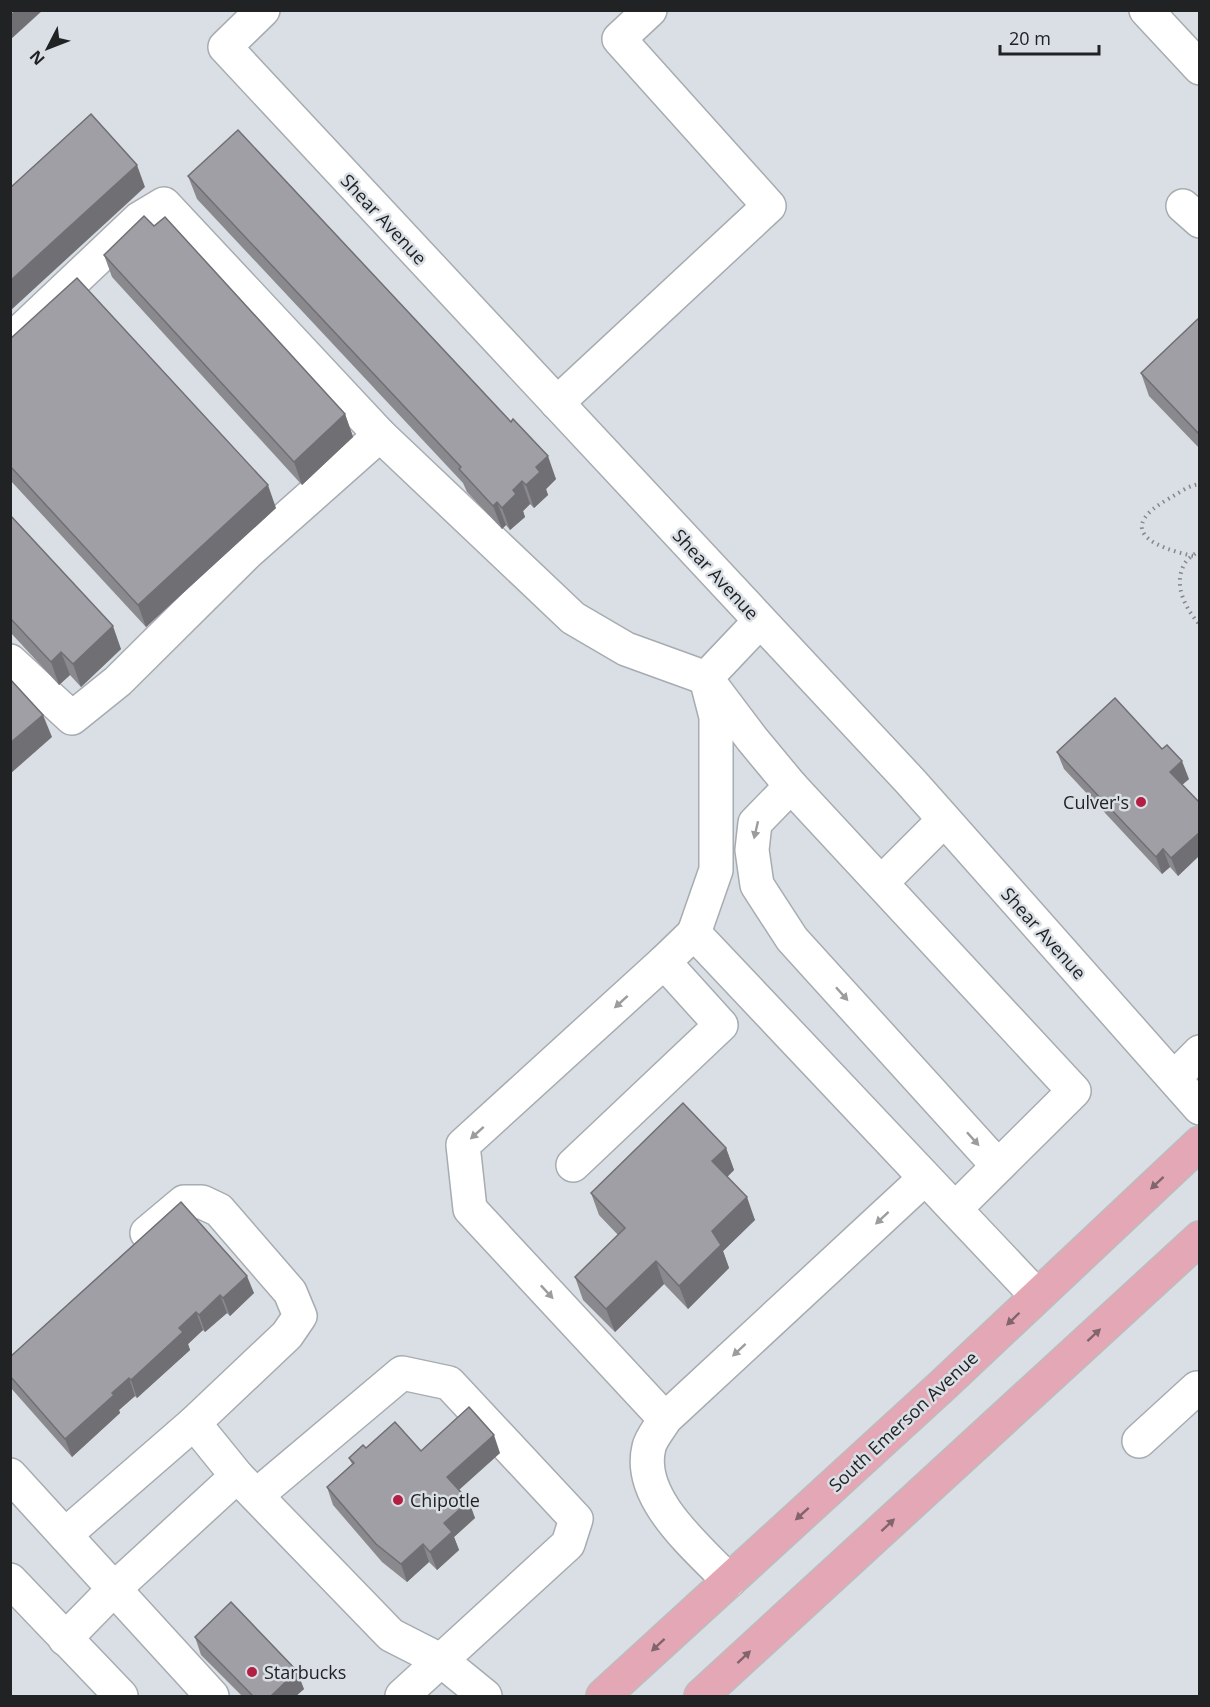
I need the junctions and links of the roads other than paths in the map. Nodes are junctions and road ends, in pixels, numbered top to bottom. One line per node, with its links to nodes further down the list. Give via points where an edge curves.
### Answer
1 (263, 10): 6 (street, Shear Avenue, via 225,47)
2 (650, 10): 6 (street, via 619,39 769,206)
3 (1146, 10): 4 (street)
4 (1200, 68)
5 (10, 341): 7 (street, via 139,219 164,204)
6 (557, 403): 8 (street, Shear Avenue)
7 (380, 435): 9 (street, via 248,553 118,681 72,718); 10 (street, via 573,618 626,649)
8 (760, 621): 10 (street); 12 (street, Shear Avenue)
9 (10, 661)
10 (706, 678): 11 (street); 14 (street, via 716,717 716,870)
11 (791, 786): 13 (street); 21 (street, one-way to 21, via 755,823 752,850 757,885 792,939)
12 (944, 820): 13 (street); 17 (street, Shear Avenue)
13 (882, 882): 21 (street, via 1074,1091)
14 (694, 933): 15 (street); 22 (street)
15 (664, 962): 20 (street, via 721,1025); 28 (street, one-way to 28, via 464,1145 470,1209)
16 (1200, 1052): 17 (street)
17 (1174, 1078): 18 (street, Shear Avenue)
18 (1200, 1108)
19 (1200, 1143): 26 (main road, South Emerson Avenue, one-way to 26)
20 (573, 1165)
21 (998, 1166): 23 (street)
22 (925, 1178): 23 (street); 28 (street, one-way to 28)
23 (955, 1209): 26 (street)
24 (1200, 1238): 44 (main road, one-way to 24)
25 (124, 1255): 29 (street, via 184,1202 202,1202 219,1210 290,1292 300,1317 287,1335)
26 (1037, 1296): 35 (main road, South Emerson Avenue, one-way to 35)
27 (1199, 1388): 30 (street)
28 (665, 1419): 35 (street, via 649,1446 646,1473 661,1507)
29 (194, 1422): 32 (street); 33 (street)
30 (1139, 1441)
31 (10, 1475): 33 (street)
32 (247, 1486): 36 (street); 38 (street, via 391,1635); 38 (street, via 402,1373 449,1383 576,1519 568,1544)
33 (65, 1535): 36 (street)
34 (10, 1580): 37 (street)
35 (729, 1581): 43 (main road, South Emerson Avenue, one-way to 43)
36 (114, 1589): 37 (street); 40 (street)
37 (65, 1638): 39 (street)
38 (442, 1662): 41 (street); 42 (street)
39 (121, 1696)
40 (212, 1696)
41 (402, 1696)
42 (485, 1696)
43 (603, 1696)
44 (701, 1696)

